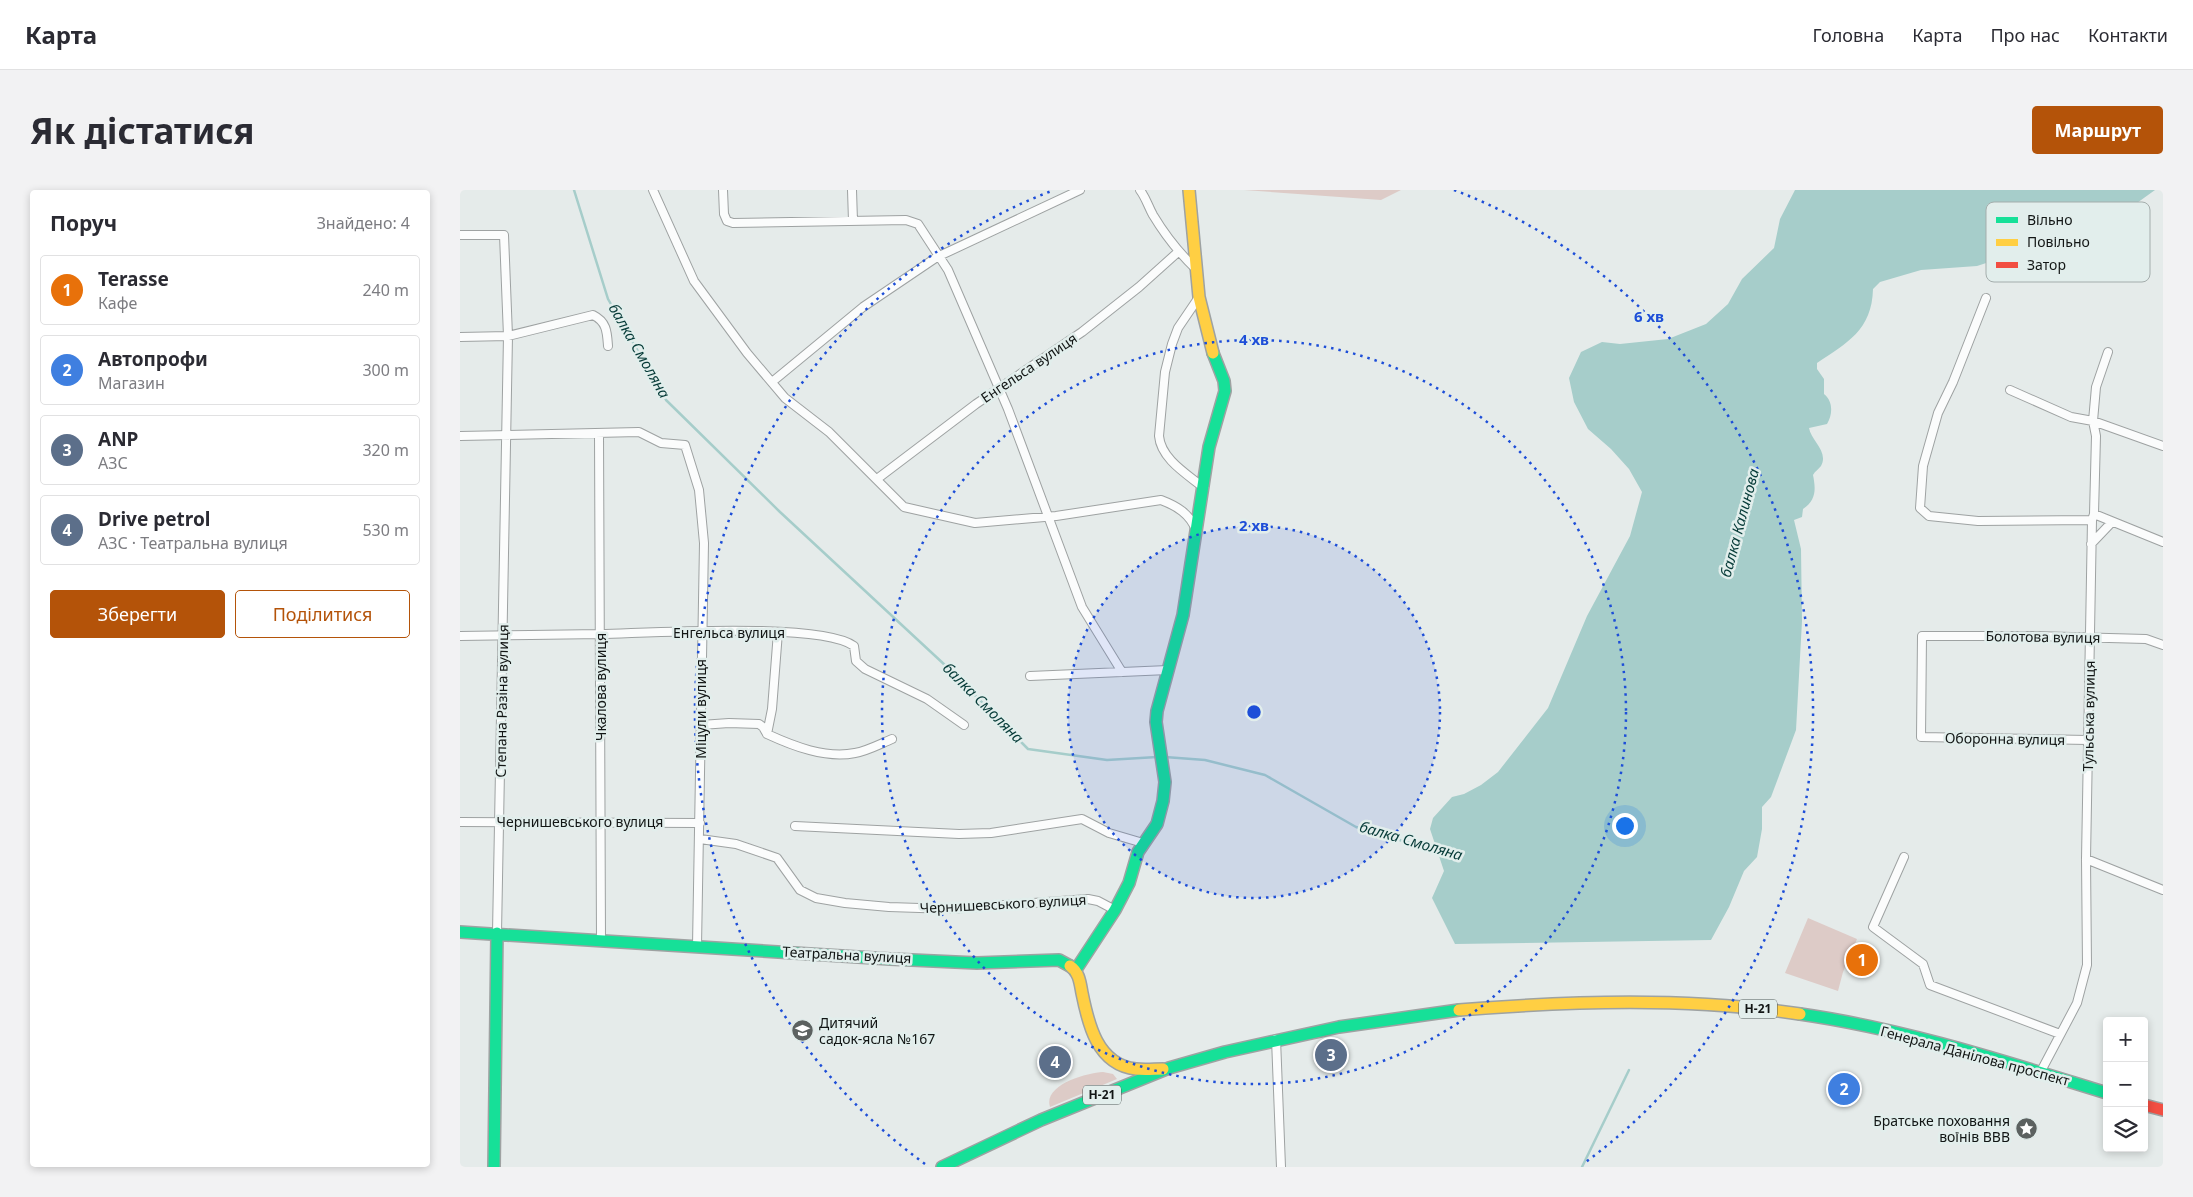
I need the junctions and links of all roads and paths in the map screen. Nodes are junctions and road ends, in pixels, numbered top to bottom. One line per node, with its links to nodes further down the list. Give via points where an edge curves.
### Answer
1 (653, 190): 18 (street, via 694,281)
2 (723, 190): 7 (street, via 724,214 727,221 733,223)
3 (852, 190): 7 (street)
4 (1080, 190): 10 (street)
5 (1140, 190): 9 (street, via 1151,213)
6 (1189, 190): 11 (street)
7 (853, 221): 10 (street, via 906,220 918,224)
8 (460, 235): 14 (street, Степана Разіна вулиця, via 504,235)
9 (1178, 252): 11 (street); 19 (street, Енгельса вулиця, via 1082,332)
10 (939, 256): 18 (street, via 863,307); 19 (street)
11 (1197, 270): 12 (street)
12 (1199, 297): 27 (street, via 1225,390 1209,447); 27 (street, via 1178,328 1172,344 1165,372 1159,436 1165,454)
13 (1986, 298): 29 (street, via 1938,413 1923,466 1920,508 1929,516 1978,521)
14 (508, 336): 15 (street); 16 (street, via 593,315 601,319 607,328); 24 (street, Степана Разіна вулиця)
15 (460, 337)
16 (608, 346)
17 (2108, 352): 21 (street, Тульська вулиця, via 2096,387)
18 (772, 382): 26 (street, via 785,398 829,432)
19 (999, 388): 26 (street, Енгельса вулиця); 28 (street)
20 (2010, 390): 21 (street, via 2071,417)
21 (2093, 421): 25 (street); 29 (street, Тульська вулиця, via 2096,436)
22 (599, 433): 24 (street); 34 (street, Міцули вулиця, via 639,432 661,443 685,445 699,490 704,543); 36 (street, Чкалова вулиця)
23 (460, 436): 24 (street)
24 (506, 436): 37 (street, Степана Разіна вулиця)
25 (2163, 446)
26 (877, 480): 28 (street, via 904,507 975,523)
27 (1204, 488): 31 (street)
28 (1048, 517): 31 (street, via 1161,500 1186,514); 42 (street, via 1082,607)
29 (2093, 517): 30 (street); 33 (street, Тульська вулиця)
30 (2112, 522): 32 (street); 33 (street)
31 (1197, 532): 41 (street, via 1183,615)
32 (2163, 542)
33 (2091, 544): 39 (street, Тульська вулиця)
34 (701, 632): 35 (street, Енгельса вулиця); 36 (street, Енгельса вулиця); 44 (street, Міцули вулиця)
35 (778, 632): 45 (street, Енгельса вулиця, via 848,642 854,646 856,661 865,669 927,699); 46 (street)
36 (601, 634): 37 (street, Енгельса вулиця); 52 (street, Чкалова вулиця)
37 (503, 635): 38 (street, Енгельса вулиця); 51 (street, Степана Разіна вулиця)
38 (460, 636)
39 (2090, 638): 40 (street, Болотова вулиця, via 2146,639); 47 (street, Болотова вулиця, via 1922,636); 49 (street, Тульська вулиця)
40 (2163, 645)
41 (1168, 670): 42 (street); 56 (street, via 1156,716 1165,782 1163,801 1157,824)
42 (1122, 672): 43 (street)
43 (1030, 676)
44 (701, 725): 46 (street, via 759,724); 53 (street, Міцули вулиця)
45 (964, 725)
46 (767, 734): 48 (street, via 832,754 857,753)
47 (1921, 737): 49 (street, Оборонна вулиця)
48 (892, 740)
49 (2088, 740): 58 (street, Тульська вулиця)
50 (460, 822): 51 (street, Чернишевського вулиця)
51 (499, 822): 52 (street, Чернишевського вулиця); 62 (street, Степана Разіна вулиця)
52 (602, 822): 53 (street, Чернишевського вулиця); 63 (street, Чкалова вулиця)
53 (700, 822): 55 (street, Міцули вулиця)
54 (795, 826): 56 (street, via 959,834 991,833 1082,819 1110,833)
55 (700, 839): 60 (street, Чернишевського вулиця, via 736,844 777,858 800,890 816,898 931,909 1088,899); 64 (street, Міцули вулиця)
56 (1143, 843): 60 (street)
57 (1904, 857): 66 (street, via 1873,927 1923,964 1930,985)
58 (2086, 859): 59 (street); 66 (street, Тульська вулиця, via 2087,965 2077,1003)
59 (2163, 890)
60 (1115, 910): 65 (street)
61 (460, 932): 62 (street, Театральна вулиця)
62 (497, 933): 63 (street, Театральна вулиця); 73 (street, Степана Разіна вулиця)
63 (601, 941): 64 (street, Театральна вулиця)
64 (697, 946): 65 (street, Театральна вулиця, via 978,963 1051,959 1067,963)
65 (1075, 971): 68 (street, via 1088,1022 1100,1047 1114,1060 1134,1069)
66 (2060, 1034): 69 (street, Тульська вулиця)
67 (1276, 1038): 68 (street, Н-21); 69 (street, Генерала Данілова проспект / Н-21, via 1399,1016 1464,1009 1542,1004 1737,1007 1808,1015 1926,1040); 75 (street)
68 (1167, 1069): 74 (street, Н-21, via 1034,1122)
69 (2040, 1073): 70 (street, Генерала Данілова проспект / Н-21)
70 (2103, 1092)
71 (2148, 1106): 72 (street)
72 (2163, 1110)
73 (494, 1167)
74 (942, 1167)
75 (1280, 1167)

